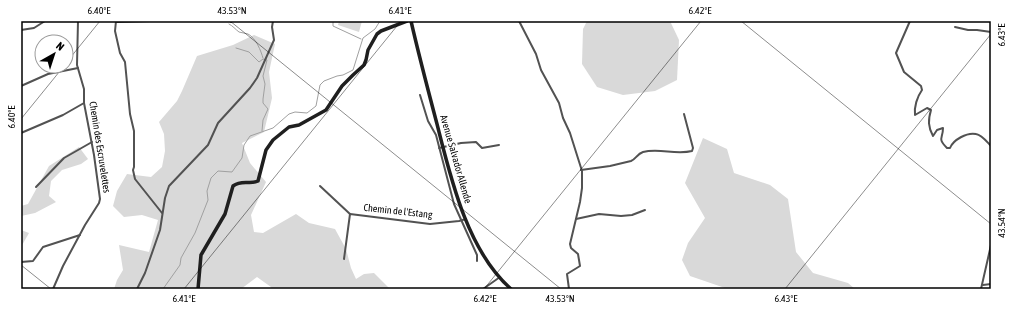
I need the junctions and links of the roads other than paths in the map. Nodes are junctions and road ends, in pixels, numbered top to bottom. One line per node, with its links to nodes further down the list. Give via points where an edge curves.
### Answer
1 (45, 21): 11 (street, via 34,28)
2 (78, 21): 13 (street, Chemin des Escruvelettes)
3 (150, 21): 9 (street)
4 (273, 21): 27 (street, via 274,39 257,78 218,123 208,145 169,186)
5 (406, 21): 41 (street, via 377,34 364,64 342,86 326,110 299,125 289,127 273,140 266,150 258,181 233,186 225,214 201,255)
6 (412, 21): 22 (street, Avenue Salvador Allende)
7 (518, 21): 23 (street, via 560,103)
8 (910, 21): 21 (street, via 896,53 904,72 921,86 914,115 927,108 931,110 928,124 930,131 933,136 937,130 943,128 940,138 947,148 961,137 973,134 981,136)
9 (116, 22): 27 (street, via 116,38 125,62 134,131 135,179)
10 (955, 27): 12 (street)
11 (21, 30)
12 (991, 32)
13 (78, 68): 14 (street, via 48,74); 16 (street, Chemin des Escruvelettes, via 83,83)
14 (21, 86)
15 (420, 95): 22 (street, via 428,121)
16 (84, 103): 18 (street); 19 (street, Chemin des Escruvelettes)
17 (684, 114): 23 (street, via 692,151 649,151 638,154 634,160)
18 (21, 133)
19 (92, 142): 25 (street, via 64,158); 31 (street, Chemin des Escruvelettes, via 100,199)
20 (499, 145): 22 (street, via 482,148 476,142)
21 (991, 146)
22 (441, 148): 30 (street, Avenue Salvador Allende)
23 (581, 170): 29 (street, via 582,188)
24 (320, 186): 28 (street)
25 (36, 187)
26 (645, 210): 29 (street, via 632,215 599,214)
27 (163, 214): 40 (street, via 160,230)
28 (350, 214): 30 (street, Chemin de l'Estang, via 430,224); 33 (street, Chemin de l'Estang)
29 (576, 219): 44 (street, via 570,246 578,254 580,266 568,274)
30 (464, 220): 34 (street); 36 (street, Avenue Salvador Allende, via 479,249)
31 (80, 235): 35 (street, via 43,247 32,262); 39 (street, Chemin des Escruvelettes)
32 (991, 245): 38 (street)
33 (344, 259)
34 (477, 261)
35 (21, 262)
36 (500, 277): 42 (street); 43 (street, Avenue Salvador Allende)
37 (991, 284): 38 (street)
38 (983, 285): 45 (street)
39 (53, 289)
40 (137, 289)
41 (198, 289)
42 (483, 289)
43 (511, 289)
44 (569, 289)
45 (982, 289)

